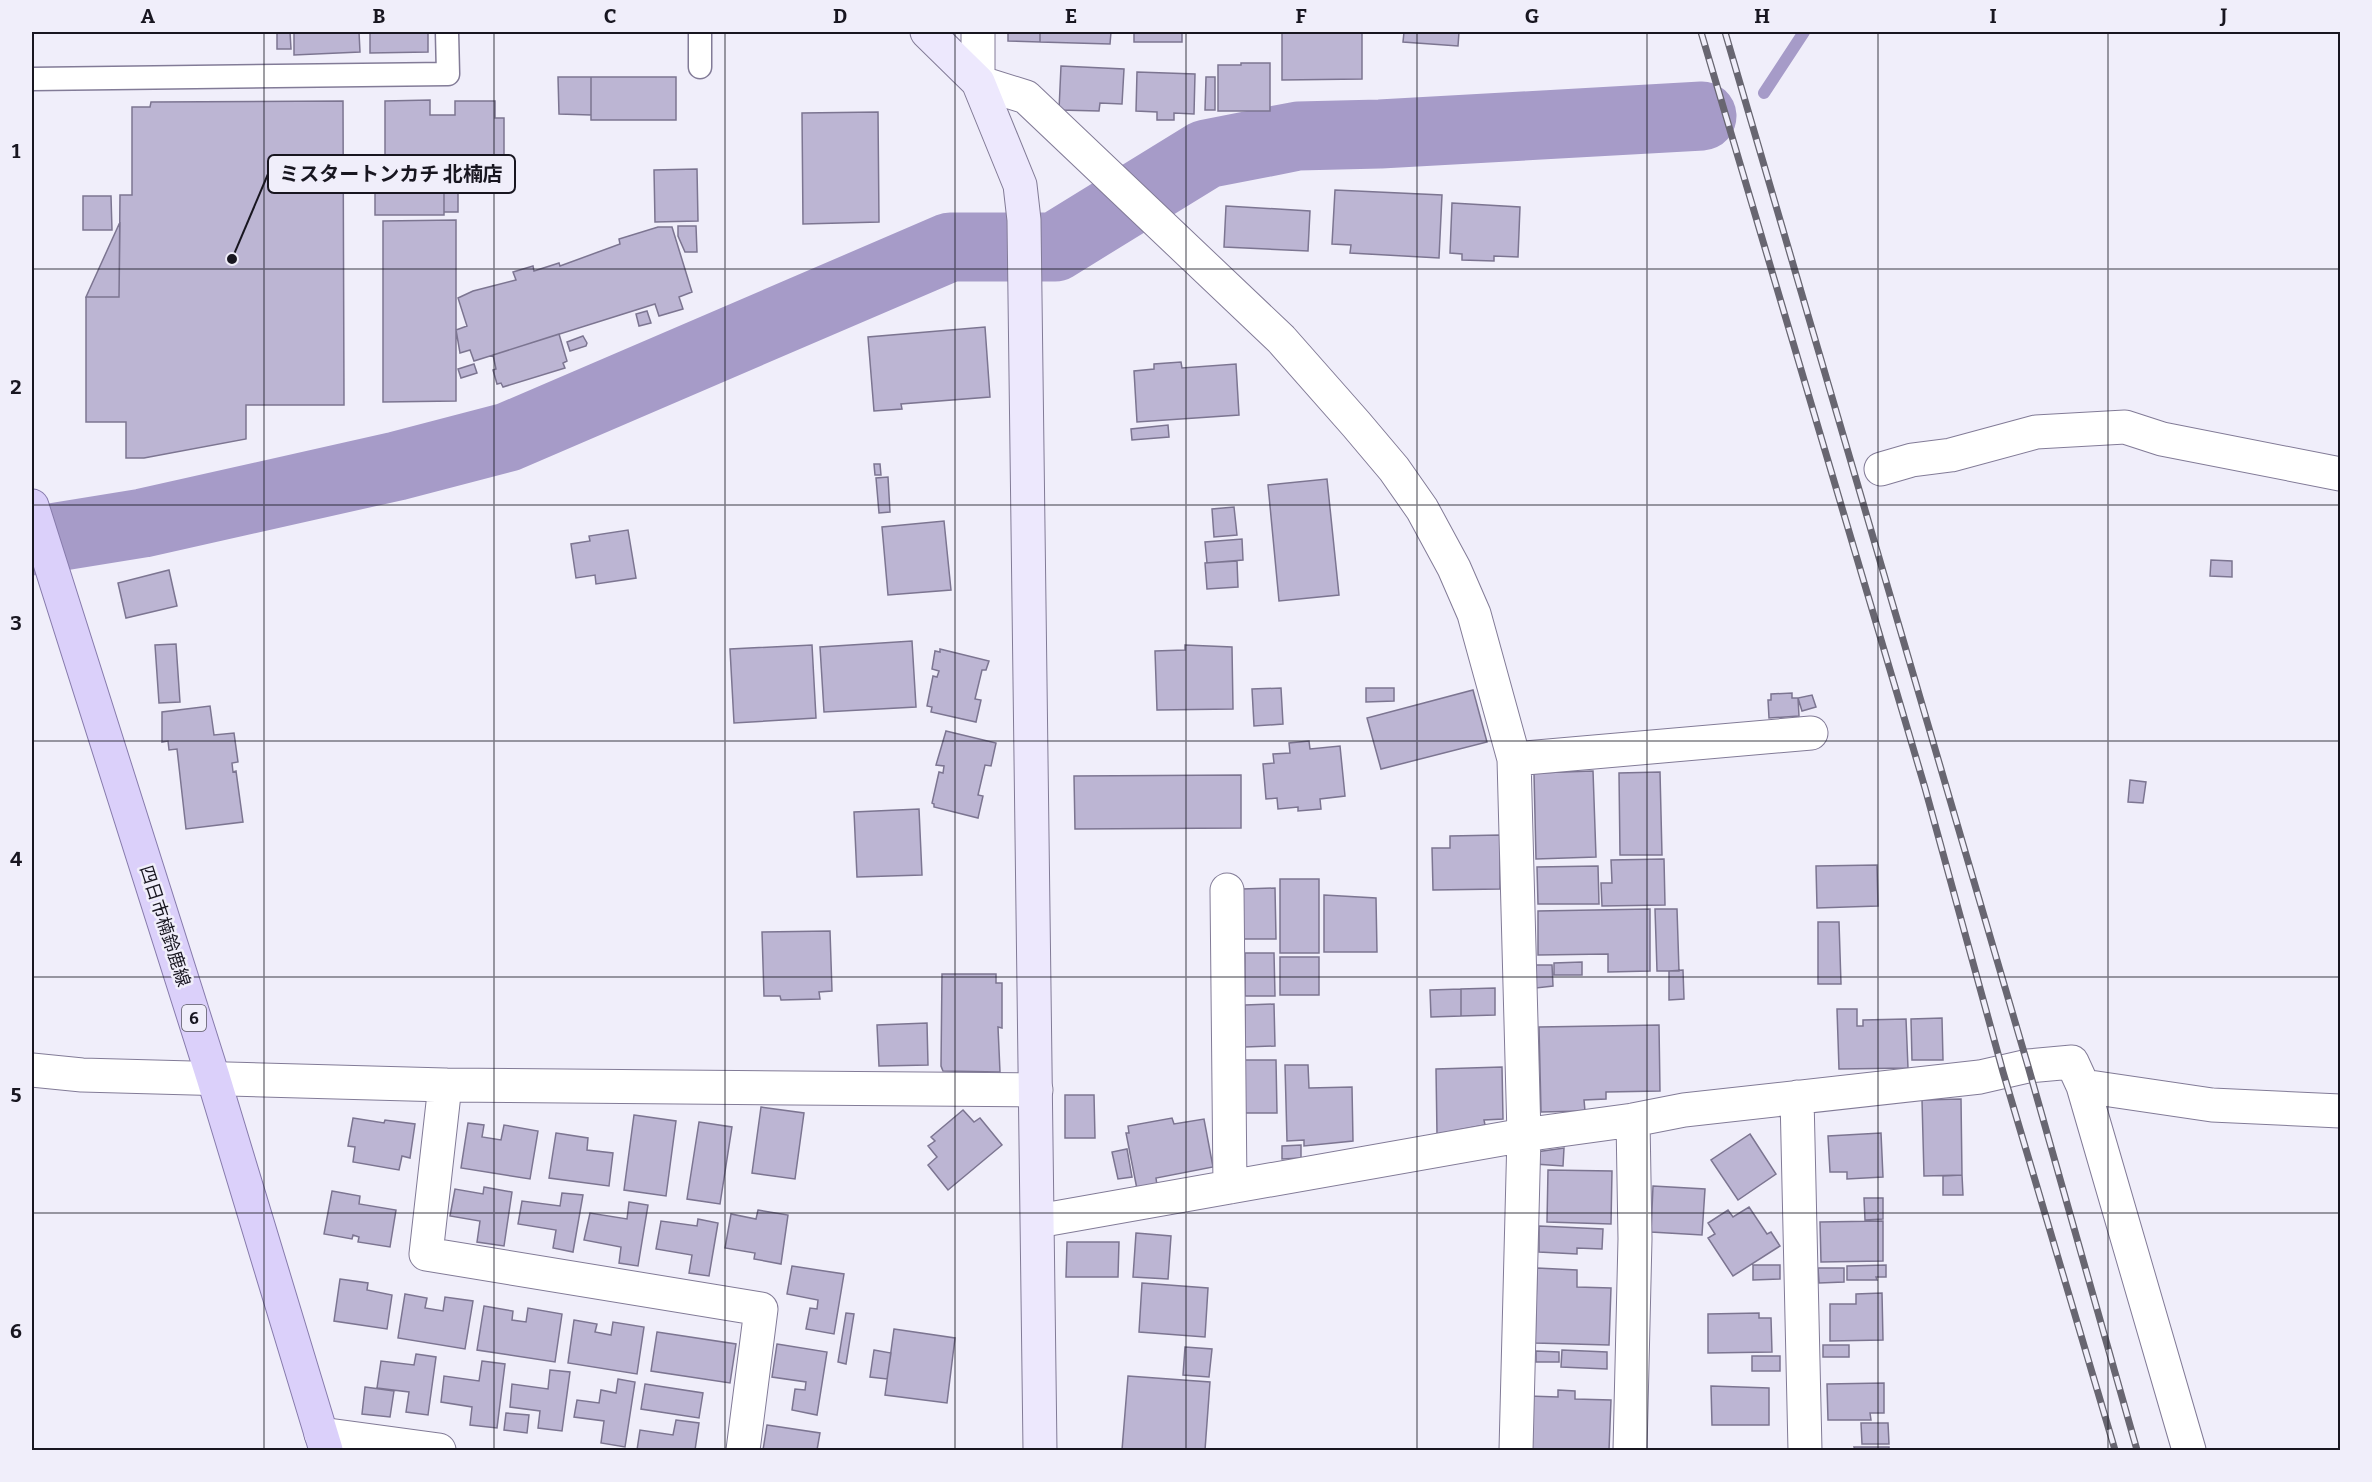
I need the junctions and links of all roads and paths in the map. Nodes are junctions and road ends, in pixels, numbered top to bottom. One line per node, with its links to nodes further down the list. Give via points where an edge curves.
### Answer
1 (447, 32): 6 (lane, via 448,74)
2 (700, 32): 5 (lane)
3 (927, 32): 7 (street)
4 (978, 32): 7 (street)
5 (700, 67)
6 (32, 79)
7 (978, 82): 12 (street, via 1026,97 1152,214 1281,339 1394,469 1422,508 1474,614); 18 (street, via 1020,185 1024,220)
8 (1881, 469): 9 (street, via 2036,432 2125,427 2162,439)
9 (2340, 474)
10 (32, 506): 15 (main road, 四日市楠鈴鹿線 / 6)
11 (1811, 733): 12 (street)
12 (1514, 759): 22 (street)
13 (1227, 890): 23 (street)
14 (32, 1070): 15 (street, via 82,1075)
15 (213, 1077): 16 (street); 25 (main road, 四日市楠鈴鹿線 / 6)
16 (445, 1085): 18 (street); 27 (street, via 426,1254 761,1309)
17 (2083, 1086): 19 (street, via 2072,1062 2028,1066 1980,1077); 20 (street, via 2212,1105); 32 (street)
18 (1036, 1090): 24 (street)
19 (1797, 1097): 21 (street); 31 (street)
20 (2340, 1111)
21 (1633, 1120): 22 (street); 30 (street, via 1635,1239)
22 (1524, 1135): 23 (street); 29 (street)
23 (1230, 1187): 24 (street)
24 (1038, 1221): 28 (street)
25 (324, 1442): 26 (street)
26 (439, 1450)
27 (742, 1450)
28 (1040, 1450)
29 (1516, 1450)
30 (1630, 1450)
31 (1805, 1450)
32 (2189, 1450)

